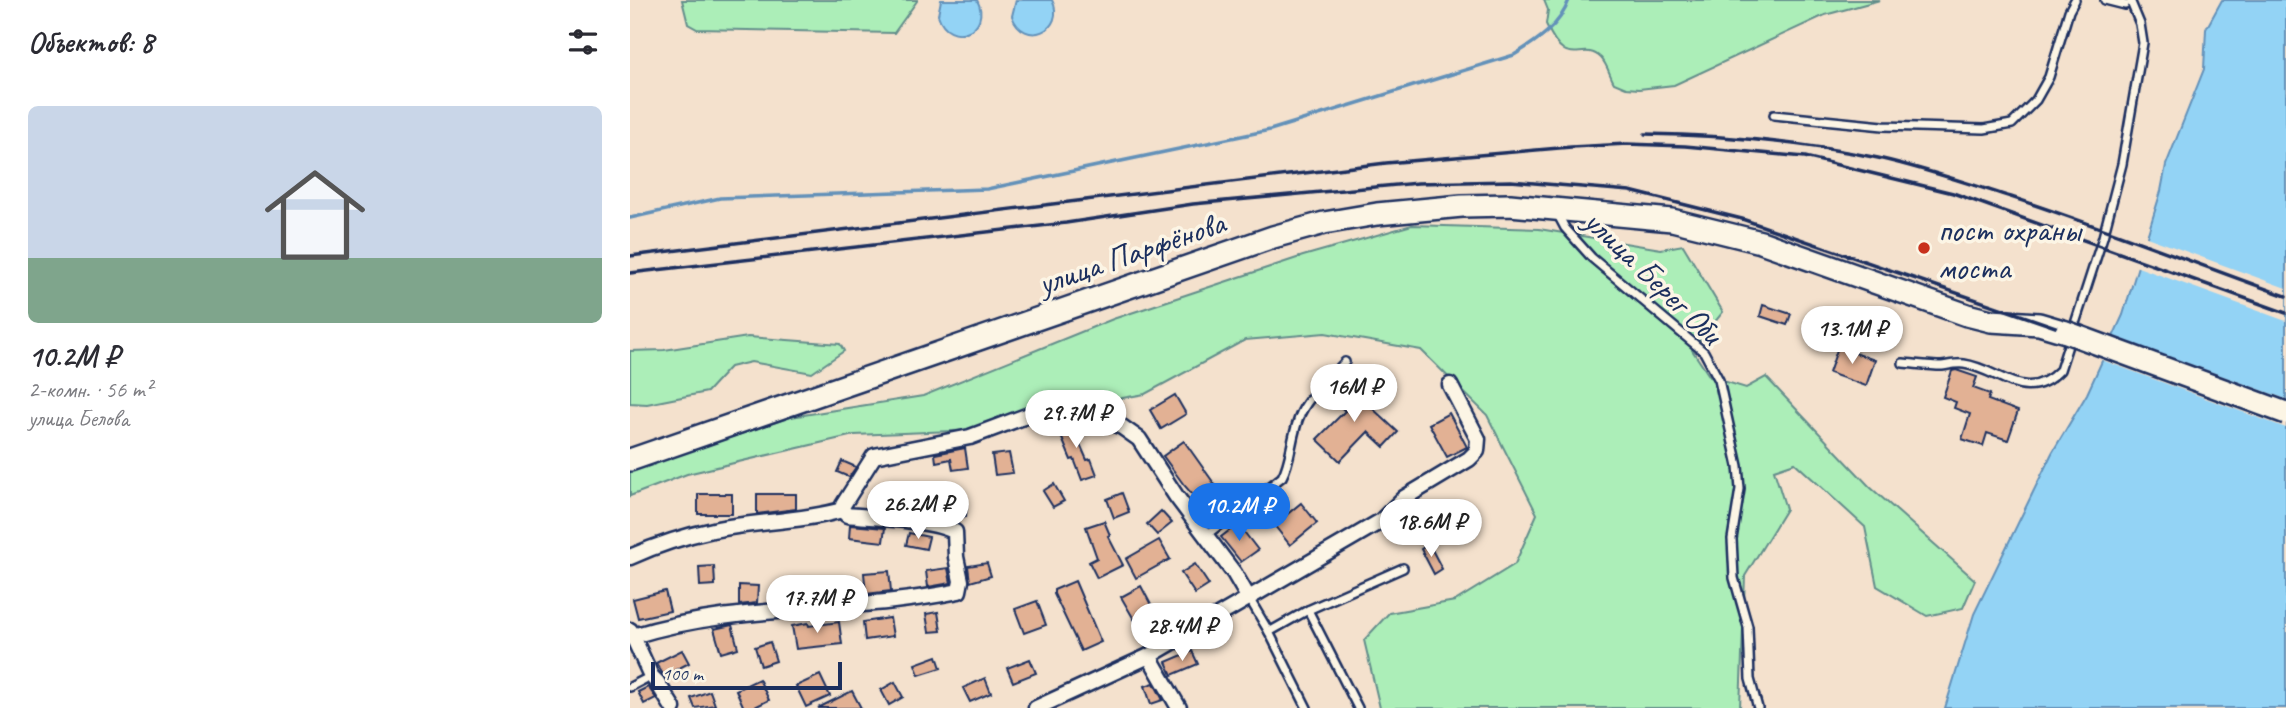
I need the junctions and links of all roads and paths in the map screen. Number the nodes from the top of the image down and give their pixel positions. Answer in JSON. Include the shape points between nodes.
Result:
{"nodes":[{"id":1,"x":2105,"y":0,"type":"edge"},
{"id":2,"x":2076,"y":2,"type":"edge"},
{"id":3,"x":2127,"y":2,"type":"edge"},
{"id":4,"x":1774,"y":116,"type":"dead end"},
{"id":5,"x":1555,"y":209,"type":"junction"},
{"id":6,"x":1345,"y":362,"type":"dead end"},
{"id":7,"x":1903,"y":363,"type":"dead end"},
{"id":8,"x":1450,"y":385,"type":"dead end"},
{"id":9,"x":2286,"y":413,"type":"edge"},
{"id":10,"x":630,"y":460,"type":"edge"},
{"id":11,"x":842,"y":510,"type":"junction"},
{"id":12,"x":1205,"y":537,"type":"junction"},
{"id":13,"x":630,"y":557,"type":"edge"},
{"id":14,"x":1403,"y":568,"type":"dead end"},
{"id":15,"x":1248,"y":597,"type":"junction"},
{"id":16,"x":1308,"y":610,"type":"junction"},
{"id":17,"x":1269,"y":632,"type":"junction"},
{"id":18,"x":631,"y":633,"type":"edge"},
{"id":19,"x":1149,"y":656,"type":"junction"},
{"id":20,"x":651,"y":676,"type":"junction"},
{"id":21,"x":630,"y":687,"type":"edge"},
{"id":22,"x":673,"y":708,"type":"edge"},
{"id":23,"x":1036,"y":708,"type":"edge"},
{"id":24,"x":1179,"y":708,"type":"edge"},
{"id":25,"x":1307,"y":708,"type":"edge"},
{"id":26,"x":1358,"y":708,"type":"edge"},
{"id":27,"x":1758,"y":708,"type":"edge"}],
"edges":[{"from":1,"to":3,"type":"lane"},
{"from":2,"to":4,"type":"lane","via":[[2049,77],[2036,100],[2012,124],[1984,130]]},
{"from":3,"to":7,"type":"lane","via":[[2144,35],[2122,164],[2060,370],[2051,379],[2029,386],[1964,364]]},
{"from":5,"to":9,"type":"main road","name":"улица Парфёнова","bridge":true,"via":[[1672,220],[1761,242],[1967,315],[2066,332]]},
{"from":5,"to":10,"type":"main road","name":"улица Парфёнова","via":[[1510,205],[1421,209],[1311,227],[1215,256]]},
{"from":5,"to":27,"type":"lane","name":"улица Берег Оби","via":[[1592,258],[1704,352],[1719,380],[1738,466],[1734,578],[1748,627],[1750,679]]},
{"from":6,"to":12,"type":"lane","via":[[1301,413],[1282,477]]},
{"from":8,"to":15,"type":"street","via":[[1478,439],[1477,451],[1404,498],[1381,521]]},
{"from":11,"to":12,"type":"street","via":[[874,456],[970,437],[1061,403],[1122,427],[1139,439]]},
{"from":11,"to":13,"type":"street","via":[[714,530],[658,544]]},
{"from":11,"to":18,"type":"street","via":[[847,515],[955,532],[959,591],[725,617]]},
{"from":12,"to":15,"type":"street"},
{"from":14,"to":16,"type":"lane"},
{"from":15,"to":17,"type":"lane"},
{"from":15,"to":19,"type":"street"},
{"from":16,"to":17,"type":"lane"},
{"from":16,"to":26,"type":"lane"},
{"from":17,"to":25,"type":"lane"},
{"from":18,"to":20,"type":"street"},
{"from":19,"to":23,"type":"street"},
{"from":19,"to":24,"type":"street"},
{"from":20,"to":21,"type":"lane"},
{"from":20,"to":22,"type":"street"}]}
